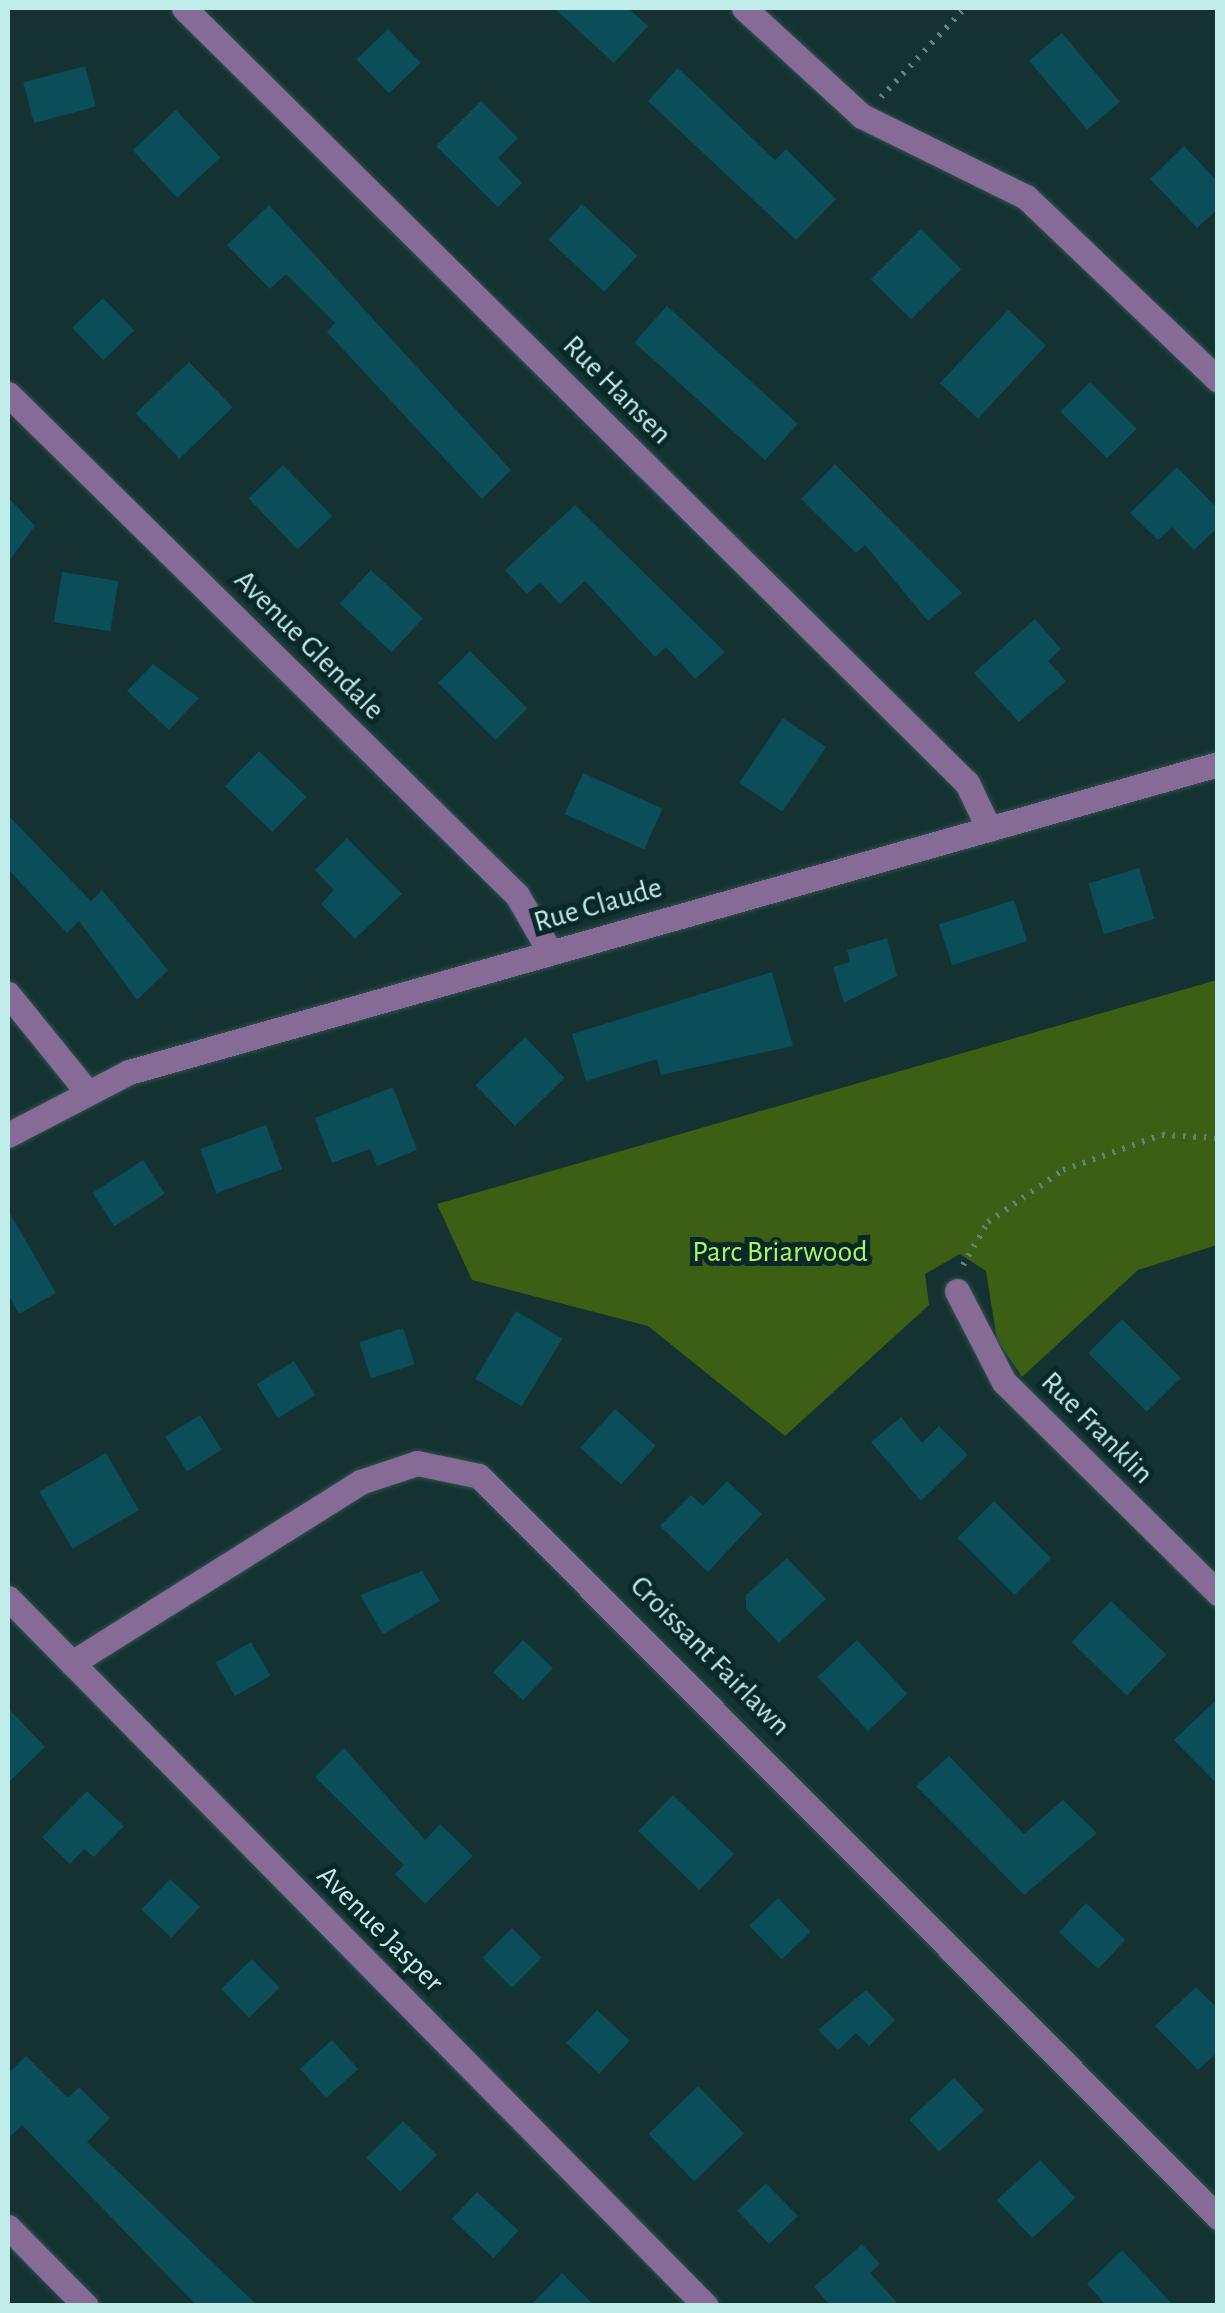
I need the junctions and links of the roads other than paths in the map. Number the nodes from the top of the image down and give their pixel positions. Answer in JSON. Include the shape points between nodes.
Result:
{"nodes":[{"id":1,"x":184,"y":8,"type":"edge"},
{"id":2,"x":744,"y":8,"type":"edge"},
{"id":3,"x":1218,"y":380,"type":"edge"},
{"id":4,"x":8,"y":394,"type":"edge"},
{"id":5,"x":1218,"y":764,"type":"edge"},
{"id":6,"x":989,"y":829,"type":"junction"},
{"id":7,"x":550,"y":952,"type":"junction"},
{"id":8,"x":8,"y":994,"type":"edge"},
{"id":9,"x":85,"y":1089,"type":"junction"},
{"id":10,"x":8,"y":1136,"type":"edge"},
{"id":11,"x":957,"y":1291,"type":"dead end"},
{"id":12,"x":1218,"y":1593,"type":"edge"},
{"id":13,"x":8,"y":1598,"type":"edge"},
{"id":14,"x":72,"y":1663,"type":"junction"},
{"id":15,"x":1218,"y":2217,"type":"edge"},
{"id":16,"x":8,"y":2227,"type":"edge"},
{"id":17,"x":86,"y":2306,"type":"edge"},
{"id":18,"x":706,"y":2306,"type":"edge"}],
"edges":[{"from":1,"to":6,"type":"street","name":"Rue Hansen","via":[[967,784]]},
{"from":2,"to":3,"type":"street","via":[[862,116],[1026,198]]},
{"from":4,"to":7,"type":"street","name":"Avenue Glendale","via":[[518,896]]},
{"from":5,"to":6,"type":"street","name":"Rue Claude"},
{"from":6,"to":7,"type":"street","name":"Rue Claude"},
{"from":7,"to":9,"type":"street","name":"Rue Claude"},
{"from":8,"to":9,"type":"street"},
{"from":9,"to":10,"type":"street","name":"Rue Claude"},
{"from":11,"to":12,"type":"street","name":"Rue Franklin","via":[[1004,1382]]},
{"from":13,"to":14,"type":"street","name":"Avenue Jasper"},
{"from":14,"to":15,"type":"street","name":"Croissant Fairlawn","via":[[360,1482],[418,1463],[479,1476]]},
{"from":14,"to":18,"type":"street","name":"Avenue Jasper"},
{"from":16,"to":17,"type":"street"}]}
